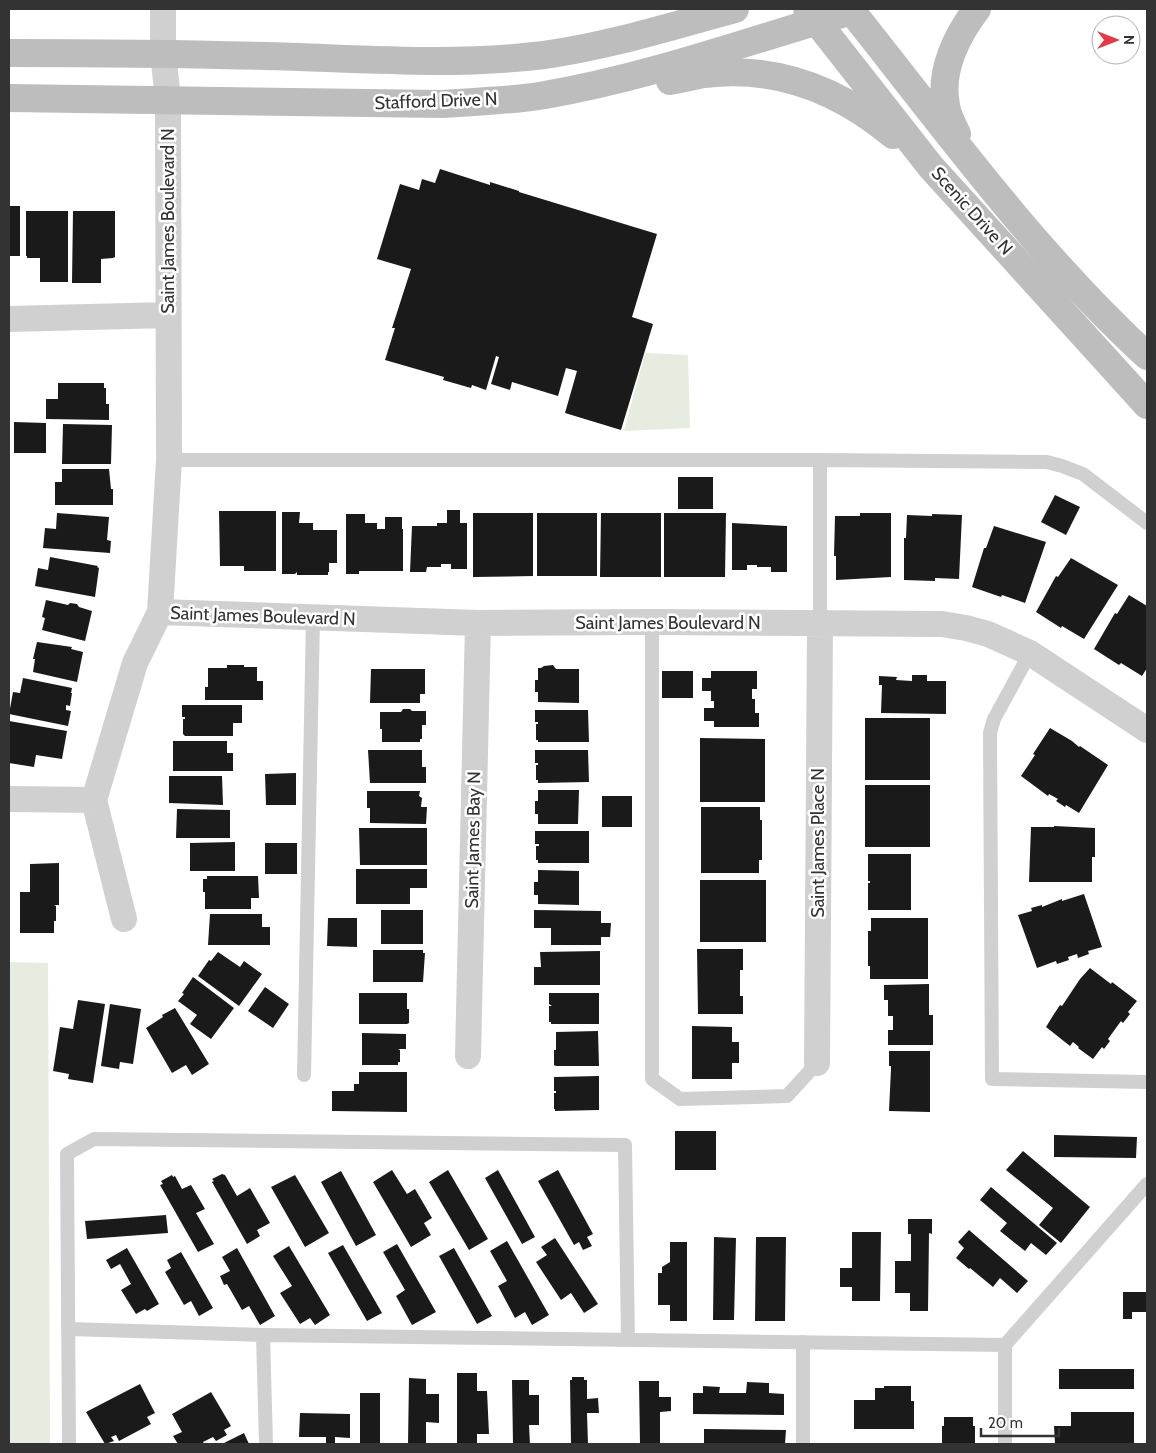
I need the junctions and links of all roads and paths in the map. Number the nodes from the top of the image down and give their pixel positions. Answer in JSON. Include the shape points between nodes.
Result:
{"nodes":[{"id":1,"x":163,"y":9,"type":"edge"},
{"id":2,"x":666,"y":9,"type":"edge"},
{"id":3,"x":735,"y":9,"type":"edge"},
{"id":4,"x":977,"y":9,"type":"edge"},
{"id":5,"x":851,"y":10,"type":"edge"},
{"id":6,"x":812,"y":15,"type":"edge"},
{"id":7,"x":618,"y":41,"type":"junction"},
{"id":8,"x":9,"y":53,"type":"edge"},
{"id":9,"x":163,"y":53,"type":"junction"},
{"id":10,"x":614,"y":81,"type":"junction"},
{"id":11,"x":9,"y":98,"type":"edge"},
{"id":12,"x":168,"y":99,"type":"junction"},
{"id":13,"x":967,"y":158,"type":"junction"},
{"id":14,"x":931,"y":167,"type":"junction"},
{"id":15,"x":168,"y":315,"type":"junction"},
{"id":16,"x":9,"y":319,"type":"edge"},
{"id":17,"x":1147,"y":356,"type":"edge"},
{"id":18,"x":1147,"y":404,"type":"edge"},
{"id":19,"x":169,"y":460,"type":"junction"},
{"id":20,"x":820,"y":460,"type":"junction"},
{"id":21,"x":1147,"y":523,"type":"edge"},
{"id":22,"x":160,"y":612,"type":"junction"},
{"id":23,"x":313,"y":618,"type":"junction"},
{"id":24,"x":652,"y":622,"type":"junction"},
{"id":25,"x":820,"y":623,"type":"junction"},
{"id":26,"x":478,"y":624,"type":"junction"},
{"id":27,"x":1030,"y":653,"type":"junction"},
{"id":28,"x":1147,"y":730,"type":"edge"},
{"id":29,"x":9,"y":799,"type":"edge"},
{"id":30,"x":94,"y":800,"type":"junction"},
{"id":31,"x":124,"y":919,"type":"dead end"},
{"id":32,"x":468,"y":1056,"type":"dead end"},
{"id":33,"x":817,"y":1063,"type":"joint"},
{"id":34,"x":304,"y":1075,"type":"dead end"},
{"id":35,"x":1147,"y":1082,"type":"edge"},
{"id":36,"x":1147,"y":1184,"type":"edge"},
{"id":37,"x":69,"y":1329,"type":"junction"},
{"id":38,"x":263,"y":1336,"type":"junction"},
{"id":39,"x":628,"y":1340,"type":"junction"},
{"id":40,"x":803,"y":1342,"type":"junction"},
{"id":41,"x":1005,"y":1345,"type":"junction"},
{"id":42,"x":69,"y":1444,"type":"edge"},
{"id":43,"x":266,"y":1444,"type":"edge"},
{"id":44,"x":803,"y":1444,"type":"edge"},
{"id":45,"x":1004,"y":1444,"type":"edge"}],
"edges":[{"from":1,"to":9,"type":"street","name":"Saint James Boulevard N"},
{"from":2,"to":7,"type":"main road"},
{"from":3,"to":7,"type":"main road"},
{"from":4,"to":13,"type":"main road","via":[[960,34],[946,70],[946,105]]},
{"from":5,"to":6,"type":"main road","name":"Stafford Drive N"},
{"from":5,"to":13,"type":"main road","name":"Scenic Drive N"},
{"from":6,"to":10,"type":"main road","name":"Stafford Drive N"},
{"from":6,"to":14,"type":"main road","name":"Scenic Drive N"},
{"from":7,"to":9,"type":"main road","via":[[545,55],[492,59],[402,60]]},
{"from":8,"to":9,"type":"main road"},
{"from":9,"to":12,"type":"street","name":"Saint James Boulevard N"},
{"from":10,"to":12,"type":"main road","name":"Stafford Drive N","via":[[544,95],[443,104]]},
{"from":10,"to":14,"type":"main road","via":[[658,84],[705,74],[748,73],[801,82],[871,117]]},
{"from":11,"to":12,"type":"main road","name":"Stafford Drive N"},
{"from":12,"to":15,"type":"street","name":"Saint James Boulevard N"},
{"from":13,"to":17,"type":"main road","name":"Scenic Drive N","via":[[1066,275]]},
{"from":14,"to":18,"type":"main road","name":"Scenic Drive N"},
{"from":15,"to":16,"type":"street"},
{"from":15,"to":19,"type":"street","name":"Saint James Boulevard N"},
{"from":19,"to":20,"type":"lane"},
{"from":19,"to":22,"type":"street","name":"Saint James Boulevard N"},
{"from":20,"to":21,"type":"lane","via":[[1047,462],[1083,474]]},
{"from":20,"to":25,"type":"lane"},
{"from":22,"to":23,"type":"street","name":"Saint James Boulevard N"},
{"from":22,"to":30,"type":"street","name":"Saint James Boulevard N","via":[[135,663]]},
{"from":23,"to":26,"type":"street","name":"Saint James Boulevard N"},
{"from":23,"to":34,"type":"lane"},
{"from":24,"to":25,"type":"street","name":"Saint James Boulevard N"},
{"from":24,"to":26,"type":"street","name":"Saint James Boulevard N"},
{"from":24,"to":33,"type":"lane","via":[[652,1079],[680,1099],[787,1096]]},
{"from":25,"to":27,"type":"street","name":"Saint James Boulevard N","via":[[942,624],[988,634]]},
{"from":25,"to":33,"type":"street","name":"Saint James Place N"},
{"from":26,"to":32,"type":"street","name":"Saint James Bay N"},
{"from":27,"to":28,"type":"street","name":"Saint James Boulevard N"},
{"from":27,"to":35,"type":"lane","via":[[994,719],[990,733],[992,1079]]},
{"from":29,"to":30,"type":"street"},
{"from":30,"to":31,"type":"street"},
{"from":36,"to":41,"type":"lane"},
{"from":37,"to":38,"type":"lane"},
{"from":37,"to":39,"type":"lane","via":[[67,1154],[94,1139],[625,1145]]},
{"from":37,"to":42,"type":"lane"},
{"from":38,"to":39,"type":"lane"},
{"from":38,"to":43,"type":"lane"},
{"from":39,"to":40,"type":"lane"},
{"from":40,"to":41,"type":"lane"},
{"from":40,"to":44,"type":"lane"},
{"from":41,"to":45,"type":"lane"}]}
